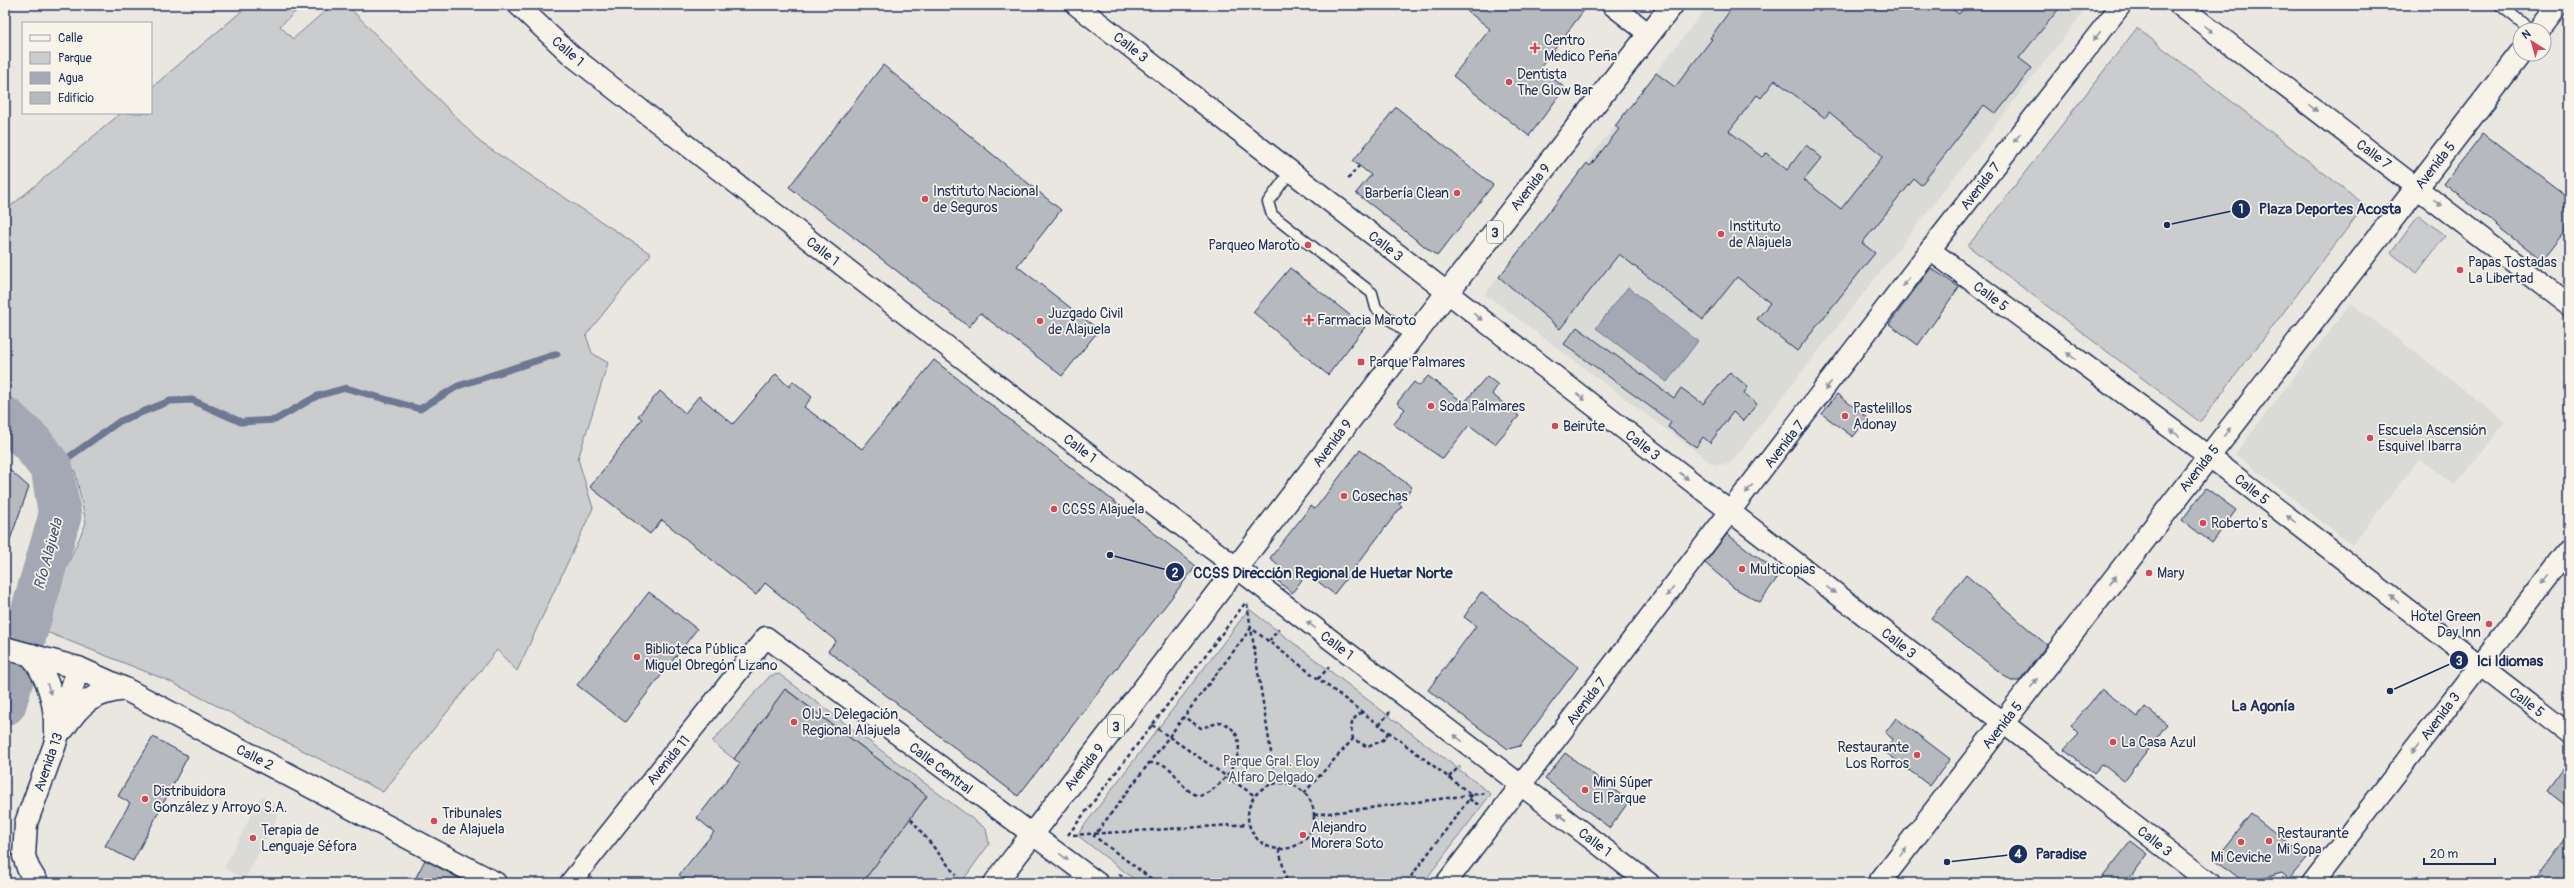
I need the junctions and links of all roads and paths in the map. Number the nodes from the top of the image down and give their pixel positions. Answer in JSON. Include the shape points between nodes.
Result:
{"nodes":[{"id":1,"x":518,"y":5,"type":"edge"},
{"id":2,"x":1076,"y":5,"type":"edge"},
{"id":3,"x":1612,"y":5,"type":"edge"},
{"id":4,"x":1672,"y":5,"type":"edge"},
{"id":5,"x":2121,"y":5,"type":"edge"},
{"id":6,"x":2178,"y":5,"type":"edge"},
{"id":7,"x":2500,"y":5,"type":"edge"},
{"id":8,"x":2558,"y":5,"type":"edge"},
{"id":9,"x":2521,"y":22,"type":"edge"},
{"id":10,"x":2545,"y":22,"type":"edge"},
{"id":11,"x":1649,"y":34,"type":"junction"},
{"id":12,"x":2514,"y":62,"type":"edge"},
{"id":13,"x":1359,"y":166,"type":"dead end"},
{"id":14,"x":1290,"y":172,"type":"junction"},
{"id":15,"x":1348,"y":180,"type":"dead end"},
{"id":16,"x":2418,"y":187,"type":"junction"},
{"id":17,"x":1930,"y":250,"type":"junction"},
{"id":18,"x":1447,"y":293,"type":"junction"},
{"id":19,"x":2569,"y":305,"type":"edge"},
{"id":20,"x":1413,"y":338,"type":"junction"},
{"id":21,"x":2208,"y":457,"type":"junction"},
{"id":22,"x":1731,"y":513,"type":"junction"},
{"id":23,"x":2569,"y":549,"type":"edge"},
{"id":24,"x":1237,"y":569,"type":"junction"},
{"id":25,"x":1247,"y":601,"type":"junction"},
{"id":26,"x":1252,"y":605,"type":"dead end"},
{"id":27,"x":1275,"y":622,"type":"dead end"},
{"id":28,"x":1251,"y":628,"type":"junction"},
{"id":29,"x":766,"y":637,"type":"joint"},
{"id":30,"x":1269,"y":642,"type":"junction"},
{"id":31,"x":5,"y":648,"type":"edge"},
{"id":32,"x":31,"y":654,"type":"junction"},
{"id":33,"x":1325,"y":660,"type":"dead end"},
{"id":34,"x":2479,"y":665,"type":"junction"},
{"id":35,"x":78,"y":668,"type":"junction"},
{"id":36,"x":1318,"y":679,"type":"junction"},
{"id":37,"x":125,"y":689,"type":"junction"},
{"id":38,"x":1385,"y":706,"type":"dead end"},
{"id":39,"x":1391,"y":710,"type":"junction"},
{"id":40,"x":1362,"y":712,"type":"junction"},
{"id":41,"x":1397,"y":715,"type":"dead end"},
{"id":42,"x":1184,"y":717,"type":"junction"},
{"id":43,"x":2003,"y":724,"type":"junction"},
{"id":44,"x":1152,"y":725,"type":"junction"},
{"id":45,"x":1379,"y":725,"type":"junction"},
{"id":46,"x":1389,"y":732,"type":"junction"},
{"id":47,"x":2569,"y":734,"type":"edge"},
{"id":48,"x":1170,"y":736,"type":"junction"},
{"id":49,"x":1353,"y":739,"type":"junction"},
{"id":50,"x":54,"y":747,"type":"junction"},
{"id":51,"x":1456,"y":759,"type":"dead end"},
{"id":52,"x":1149,"y":763,"type":"junction"},
{"id":53,"x":1462,"y":764,"type":"junction"},
{"id":54,"x":1468,"y":768,"type":"dead end"},
{"id":55,"x":1226,"y":775,"type":"junction"},
{"id":56,"x":1449,"y":778,"type":"junction"},
{"id":57,"x":1276,"y":783,"type":"junction"},
{"id":58,"x":1520,"y":786,"type":"junction"},
{"id":59,"x":1304,"y":793,"type":"junction"},
{"id":60,"x":1492,"y":793,"type":"dead end"},
{"id":61,"x":1472,"y":795,"type":"junction"},
{"id":62,"x":1255,"y":796,"type":"junction"},
{"id":63,"x":1314,"y":815,"type":"junction"},
{"id":64,"x":911,"y":819,"type":"dead end"},
{"id":65,"x":1248,"y":824,"type":"junction"},
{"id":66,"x":1032,"y":835,"type":"junction"},
{"id":67,"x":1068,"y":835,"type":"junction"},
{"id":68,"x":1094,"y":836,"type":"junction"},
{"id":69,"x":1074,"y":840,"type":"dead end"},
{"id":70,"x":1279,"y":849,"type":"junction"},
{"id":71,"x":1118,"y":874,"type":"dead end"},
{"id":72,"x":956,"y":875,"type":"dead end"},
{"id":73,"x":37,"y":883,"type":"edge"},
{"id":74,"x":495,"y":883,"type":"edge"},
{"id":75,"x":570,"y":883,"type":"edge"},
{"id":76,"x":995,"y":883,"type":"edge"},
{"id":77,"x":1098,"y":883,"type":"edge"},
{"id":78,"x":1131,"y":883,"type":"edge"},
{"id":79,"x":1157,"y":883,"type":"edge"},
{"id":80,"x":1287,"y":883,"type":"edge"},
{"id":81,"x":1406,"y":883,"type":"edge"},
{"id":82,"x":1446,"y":883,"type":"edge"},
{"id":83,"x":1649,"y":883,"type":"edge"},
{"id":84,"x":1879,"y":883,"type":"edge"},
{"id":85,"x":2210,"y":883,"type":"edge"},
{"id":86,"x":2312,"y":883,"type":"edge"}],
"edges":[{"from":1,"to":24,"type":"street","name":"Calle 1","via":[[571,55]]},
{"from":2,"to":14,"type":"street","name":"Calle 3"},
{"from":3,"to":11,"type":"street"},
{"from":4,"to":11,"type":"main road","name":"Avenida 9","number":"3"},
{"from":5,"to":17,"type":"street","name":"Avenida 7","one_way":true},
{"from":6,"to":16,"type":"street","name":"Calle 7","one_way":true},
{"from":7,"to":9,"type":"lane"},
{"from":8,"to":10,"type":"main road"},
{"from":11,"to":18,"type":"main road","name":"Avenida 9","number":"3"},
{"from":12,"to":16,"type":"main road","name":"Avenida 5"},
{"from":13,"to":15,"type":"path"},
{"from":14,"to":18,"type":"street","name":"Calle 3"},
{"from":14,"to":20,"type":"lane","via":[[1268,202],[1272,215],[1372,293],[1376,308]]},
{"from":16,"to":19,"type":"street","name":"Calle 7","one_way":true},
{"from":21,"to":16,"type":"main road","name":"Avenida 5","one_way":true},
{"from":21,"to":17,"type":"street","name":"Calle 5","one_way":true},
{"from":17,"to":22,"type":"street","name":"Avenida 7","one_way":true},
{"from":18,"to":20,"type":"main road","name":"Avenida 9","number":"3"},
{"from":18,"to":22,"type":"street","name":"Calle 3","one_way":true},
{"from":20,"to":24,"type":"main road","name":"Avenida 9","number":"3"},
{"from":34,"to":21,"type":"street","name":"Calle 5","one_way":true},
{"from":43,"to":21,"type":"main road","name":"Avenida 5","one_way":true},
{"from":22,"to":43,"type":"street","name":"Calle 3","one_way":true},
{"from":22,"to":58,"type":"street","name":"Avenida 7","one_way":true},
{"from":23,"to":34,"type":"street","name":"Avenida 3","one_way":true},
{"from":58,"to":24,"type":"street","name":"Calle 1","one_way":true},
{"from":24,"to":66,"type":"main road","name":"Avenida 9","number":"3"},
{"from":25,"to":26,"type":"path"},
{"from":25,"to":28,"type":"path"},
{"from":25,"to":44,"type":"path"},
{"from":27,"to":30,"type":"path","via":[[1281,627]]},
{"from":28,"to":30,"type":"path"},
{"from":28,"to":42,"type":"path"},
{"from":28,"to":57,"type":"path"},
{"from":29,"to":66,"type":"street","name":"Calle Central"},
{"from":29,"to":75,"type":"street","name":"Avenida 11"},
{"from":30,"to":36,"type":"path"},
{"from":31,"to":32,"type":"main road","name":"Calle 2"},
{"from":32,"to":35,"type":"main road","name":"Calle 2"},
{"from":32,"to":50,"type":"main road","one_way":true,"via":[[42,669],[51,694],[55,720]]},
{"from":33,"to":36,"type":"path","via":[[1331,665]]},
{"from":34,"to":47,"type":"street","name":"Calle 5"},
{"from":34,"to":86,"type":"street","name":"Avenida 3","one_way":true},
{"from":35,"to":37,"type":"main road","name":"Calle 2"},
{"from":35,"to":50,"type":"main road","name":"Avenida 13"},
{"from":36,"to":40,"type":"path"},
{"from":37,"to":50,"type":"main road","via":[[104,691],[88,699],[74,713]]},
{"from":37,"to":74,"type":"main road","name":"Calle 2"},
{"from":38,"to":39,"type":"path"},
{"from":39,"to":41,"type":"path"},
{"from":39,"to":45,"type":"path"},
{"from":40,"to":45,"type":"path"},
{"from":40,"to":49,"type":"path","via":[[1354,717],[1350,727]]},
{"from":42,"to":48,"type":"path"},
{"from":42,"to":55,"type":"path","via":[[1201,728],[1221,722],[1235,731],[1240,742],[1238,752],[1235,763]]},
{"from":84,"to":43,"type":"main road","name":"Avenida 5","one_way":true},
{"from":43,"to":85,"type":"street","name":"Calle 3"},
{"from":44,"to":48,"type":"path"},
{"from":44,"to":67,"type":"path"},
{"from":45,"to":46,"type":"path"},
{"from":46,"to":49,"type":"path","via":[[1383,740],[1368,747]]},
{"from":46,"to":56,"type":"path"},
{"from":48,"to":52,"type":"path"},
{"from":48,"to":55,"type":"path"},
{"from":49,"to":59,"type":"path"},
{"from":50,"to":73,"type":"main road","name":"Avenida 13","via":[[26,823],[24,856]]},
{"from":51,"to":53,"type":"path"},
{"from":52,"to":55,"type":"path","via":[[1164,764],[1172,769],[1181,784],[1198,796],[1206,794]]},
{"from":52,"to":68,"type":"path"},
{"from":53,"to":54,"type":"path"},
{"from":53,"to":56,"type":"path"},
{"from":55,"to":62,"type":"path"},
{"from":56,"to":61,"type":"path"},
{"from":57,"to":59,"type":"path","via":[[1288,783]]},
{"from":57,"to":62,"type":"path","via":[[1266,786]]},
{"from":58,"to":82,"type":"street","name":"Avenida 7"},
{"from":83,"to":58,"type":"street","name":"Calle 1","one_way":true},
{"from":59,"to":63,"type":"path","via":[[1312,804]]},
{"from":60,"to":61,"type":"path"},
{"from":61,"to":63,"type":"path"},
{"from":61,"to":81,"type":"path"},
{"from":62,"to":65,"type":"path","via":[[1248,813]]},
{"from":63,"to":70,"type":"path","via":[[1308,836],[1300,843]]},
{"from":64,"to":72,"type":"path"},
{"from":65,"to":68,"type":"path"},
{"from":65,"to":70,"type":"path","via":[[1260,842]]},
{"from":66,"to":76,"type":"main road","name":"Avenida 9","number":"3"},
{"from":66,"to":77,"type":"street","name":"Calle Central","one_way":true},
{"from":67,"to":68,"type":"path"},
{"from":67,"to":69,"type":"path"},
{"from":68,"to":79,"type":"path"},
{"from":70,"to":80,"type":"path"},
{"from":71,"to":78,"type":"path"}]}
